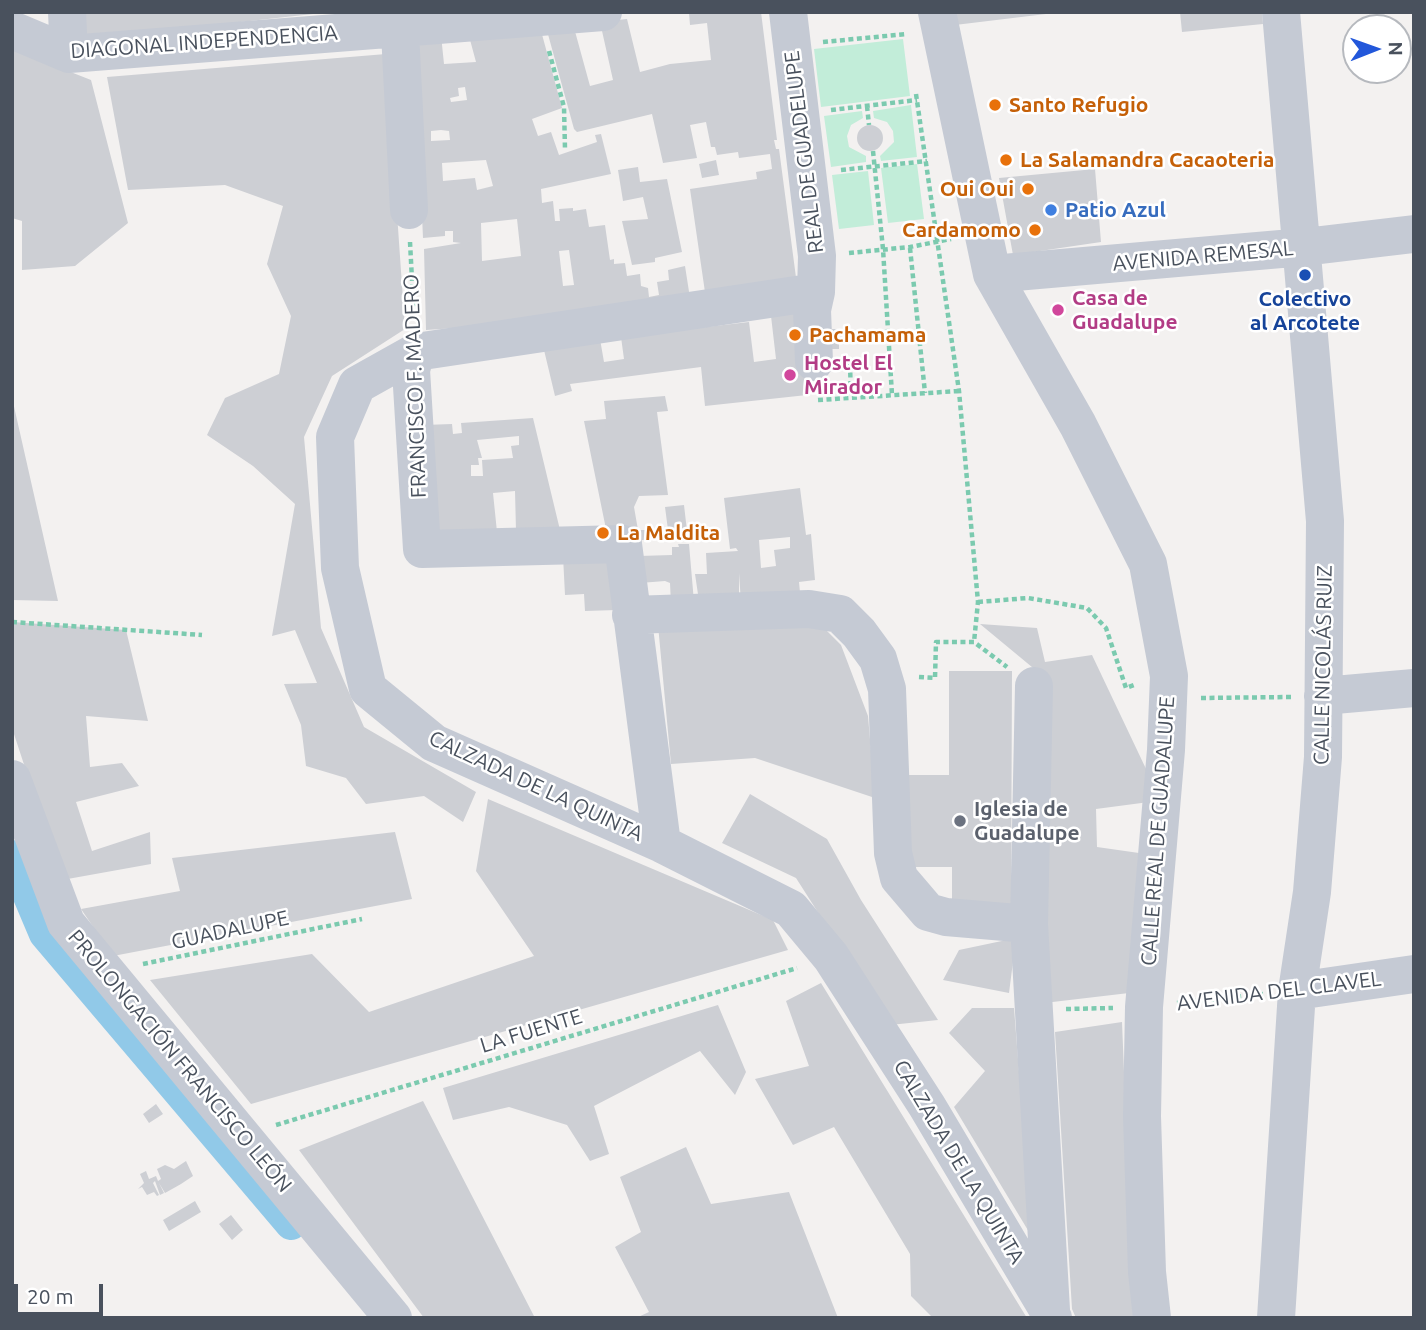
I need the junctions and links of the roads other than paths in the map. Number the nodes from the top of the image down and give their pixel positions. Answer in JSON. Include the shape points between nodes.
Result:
{"nodes":[{"id":1,"x":67,"y":12,"type":"edge"},
{"id":2,"x":603,"y":12,"type":"edge"},
{"id":3,"x":788,"y":12,"type":"edge"},
{"id":4,"x":937,"y":12,"type":"edge"},
{"id":5,"x":1281,"y":12,"type":"edge"},
{"id":6,"x":399,"y":21,"type":"edge"},
{"id":7,"x":12,"y":30,"type":"edge"},
{"id":8,"x":69,"y":54,"type":"junction"},
{"id":9,"x":409,"y":210,"type":"road end"},
{"id":10,"x":1414,"y":234,"type":"edge"},
{"id":11,"x":1304,"y":247,"type":"junction"},
{"id":12,"x":816,"y":274,"type":"junction"},
{"id":13,"x":992,"y":274,"type":"junction"},
{"id":14,"x":416,"y":352,"type":"junction"},
{"id":15,"x":814,"y":362,"type":"dead end"},
{"id":16,"x":631,"y":615,"type":"junction"},
{"id":17,"x":1034,"y":686,"type":"road end"},
{"id":18,"x":1414,"y":688,"type":"edge"},
{"id":19,"x":1324,"y":696,"type":"junction"},
{"id":20,"x":12,"y":779,"type":"edge"},
{"id":21,"x":662,"y":844,"type":"junction"},
{"id":22,"x":1029,"y":924,"type":"junction"},
{"id":23,"x":1414,"y":974,"type":"edge"},
{"id":24,"x":1297,"y":990,"type":"junction"},
{"id":25,"x":1052,"y":1317,"type":"edge"},
{"id":26,"x":393,"y":1318,"type":"edge"},
{"id":27,"x":1152,"y":1318,"type":"edge"},
{"id":28,"x":1276,"y":1318,"type":"edge"}],
"edges":[{"from":1,"to":8,"type":"street"},
{"from":2,"to":6,"type":"street","name":"DIAGONAL INDEPENDENCIA","via":[[540,19]]},
{"from":3,"to":12,"type":"street","name":"REAL DE GUADELUPE"},
{"from":4,"to":13,"type":"street","name":"CALLE REAL DE GUADALUPE"},
{"from":5,"to":11,"type":"street","name":"CALLE NICOLÁS RUIZ"},
{"from":6,"to":8,"type":"street","name":"DIAGONAL INDEPENDENCIA"},
{"from":6,"to":9,"type":"street"},
{"from":7,"to":8,"type":"street","name":"DIAGONAL INDEPENDENCIA"},
{"from":10,"to":11,"type":"street","name":"AVENIDA REMESAL"},
{"from":11,"to":13,"type":"street","name":"AVENIDA REMESAL"},
{"from":11,"to":19,"type":"street","name":"CALLE NICOLÁS RUIZ","via":[[1325,520]]},
{"from":12,"to":14,"type":"street","name":"CALZADA DE LA QUINTA"},
{"from":12,"to":15,"type":"street","name":"REAL DE GUADELUPE"},
{"from":13,"to":27,"type":"street","name":"CALLE REAL DE GUADALUPE","via":[[1148,564],[1169,687],[1144,1007],[1142,1116]]},
{"from":14,"to":16,"type":"street","name":"FRANCISCO F. MADERO","via":[[411,370],[422,549],[623,544]]},
{"from":14,"to":21,"type":"street","name":"CALZADA DE LA QUINTA","via":[[357,385],[335,437],[340,568],[368,690],[434,743]]},
{"from":16,"to":21,"type":"street","name":"FRANCISCO F. MADERO"},
{"from":16,"to":22,"type":"street","via":[[809,609],[840,614],[878,659],[883,677],[893,853],[899,878],[928,912],[946,918]]},
{"from":17,"to":22,"type":"street"},
{"from":18,"to":19,"type":"street"},
{"from":19,"to":24,"type":"street","name":"CALLE NICOLÁS RUIZ","via":[[1312,892]]},
{"from":20,"to":26,"type":"street","name":"PROLONGACIÓN FRANCISCO LEÓN","via":[[66,923]]},
{"from":21,"to":25,"type":"street","name":"CALZADA DE LA QUINTA","via":[[791,909],[831,957],[928,1106]]},
{"from":22,"to":25,"type":"street"},
{"from":23,"to":24,"type":"street","name":"AVENIDA DEL CLAVEL"},
{"from":24,"to":28,"type":"street","name":"CALLE NICOLÁS RUIZ"}]}
